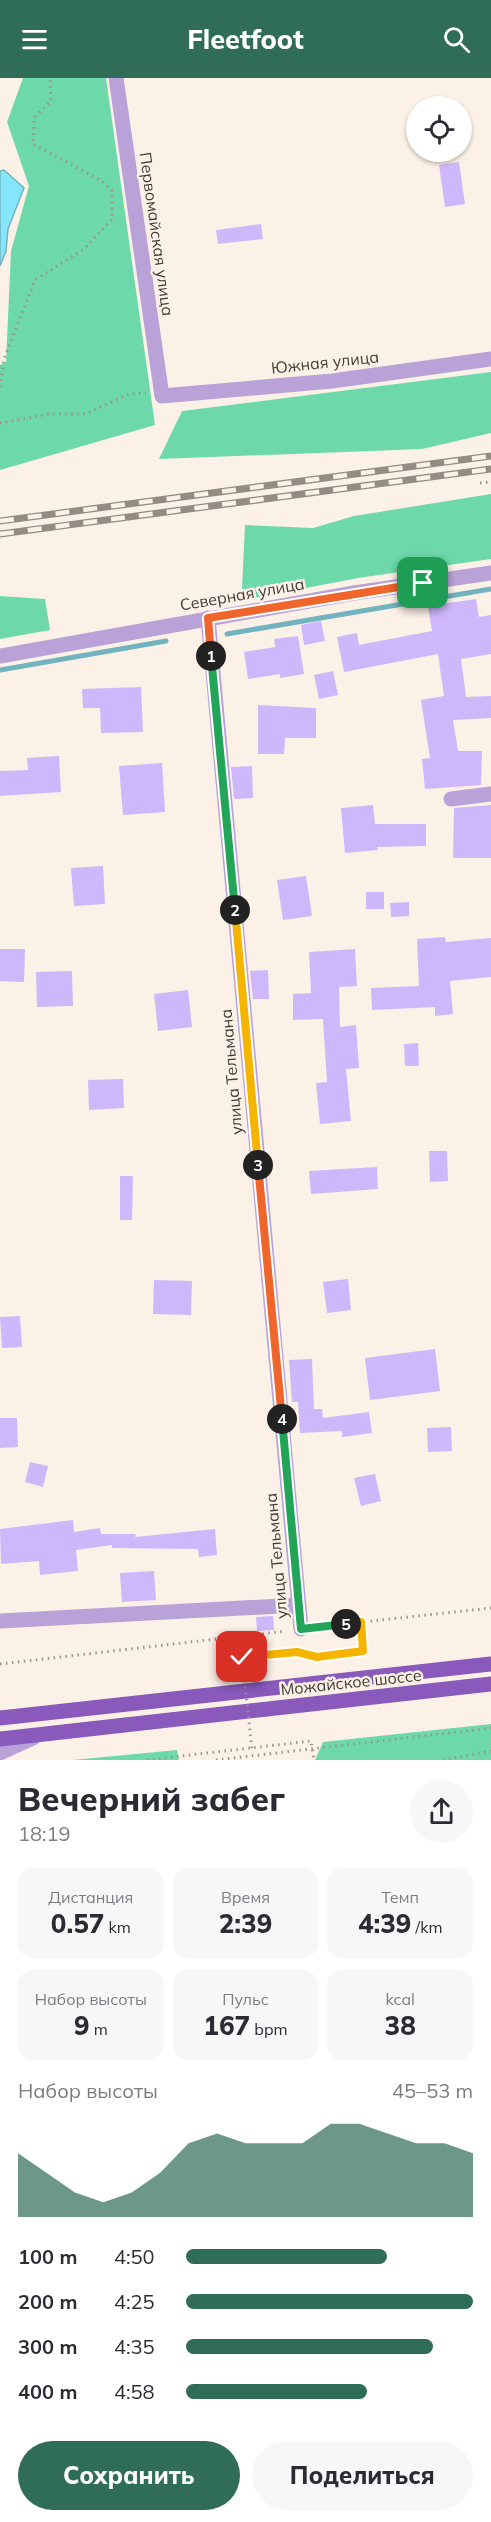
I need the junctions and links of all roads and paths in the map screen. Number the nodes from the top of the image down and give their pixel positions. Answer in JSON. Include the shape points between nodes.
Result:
{"nodes":[{"id":1,"x":50,"y":78,"type":"edge"},
{"id":2,"x":116,"y":78,"type":"edge"},
{"id":3,"x":491,"y":359,"type":"edge"},
{"id":4,"x":0,"y":387,"type":"edge"},
{"id":5,"x":162,"y":396,"type":"junction"},
{"id":6,"x":0,"y":423,"type":"edge"},
{"id":7,"x":491,"y":482,"type":"edge"},
{"id":8,"x":480,"y":483,"type":"dead end"},
{"id":9,"x":491,"y":573,"type":"edge"},
{"id":10,"x":208,"y":618,"type":"junction"},
{"id":11,"x":0,"y":656,"type":"edge"},
{"id":12,"x":491,"y":794,"type":"edge"},
{"id":13,"x":451,"y":799,"type":"dead end"},
{"id":14,"x":299,"y":1605,"type":"junction"},
{"id":15,"x":491,"y":1608,"type":"edge"},
{"id":16,"x":0,"y":1621,"type":"edge"},
{"id":17,"x":361,"y":1622,"type":"junction"},
{"id":18,"x":301,"y":1629,"type":"junction"},
{"id":19,"x":0,"y":1664,"type":"edge"},
{"id":20,"x":491,"y":1664,"type":"edge"},
{"id":21,"x":491,"y":1684,"type":"edge"},
{"id":22,"x":0,"y":1718,"type":"edge"},
{"id":23,"x":491,"y":1728,"type":"edge"},
{"id":24,"x":43,"y":1734,"type":"junction"},
{"id":25,"x":0,"y":1739,"type":"edge"},
{"id":26,"x":252,"y":1749,"type":"junction"},
{"id":27,"x":312,"y":1749,"type":"junction"},
{"id":28,"x":491,"y":1751,"type":"edge"},
{"id":29,"x":0,"y":1753,"type":"edge"},
{"id":30,"x":194,"y":1758,"type":"edge"},
{"id":31,"x":147,"y":1760,"type":"edge"},
{"id":32,"x":158,"y":1760,"type":"edge"},
{"id":33,"x":216,"y":1760,"type":"edge"},
{"id":34,"x":314,"y":1760,"type":"edge"},
{"id":35,"x":442,"y":1760,"type":"edge"}],
"edges":[{"from":1,"to":4,"type":"path","via":[[51,101],[34,118],[33,144],[102,181],[112,191],[112,219],[84,249],[35,280],[4,359]]},
{"from":2,"to":5,"type":"street","name":"Первомайская улица"},
{"from":3,"to":5,"type":"street","name":"Южная улица","via":[[332,381]]},
{"from":5,"to":6,"type":"path","via":[[141,392],[85,414],[48,414]]},
{"from":7,"to":8,"type":"path"},
{"from":9,"to":10,"type":"street","name":"Северная улица"},
{"from":10,"to":11,"type":"street","name":"Северная улица"},
{"from":10,"to":14,"type":"street","name":"улица Тельмана"},
{"from":12,"to":13,"type":"street"},
{"from":14,"to":16,"type":"street"},
{"from":14,"to":18,"type":"street","name":"улица Тельмана"},
{"from":15,"to":17,"type":"path"},
{"from":17,"to":18,"type":"path"},
{"from":17,"to":26,"type":"path","bridge":true,"via":[[363,1651],[317,1657],[297,1652],[242,1657]]},
{"from":18,"to":19,"type":"path"},
{"from":20,"to":22,"type":"main road","name":"Можайское шоссе"},
{"from":21,"to":24,"type":"main road","name":"Можайское шоссе"},
{"from":23,"to":27,"type":"path"},
{"from":24,"to":25,"type":"main road","name":"Можайское шоссе"},
{"from":24,"to":29,"type":"street"},
{"from":26,"to":27,"type":"path","via":[[311,1741]]},
{"from":26,"to":30,"type":"path"},
{"from":27,"to":33,"type":"path"},
{"from":27,"to":34,"type":"path"},
{"from":28,"to":35,"type":"path"},
{"from":30,"to":32,"type":"path"},
{"from":31,"to":32,"type":"path"}]}
